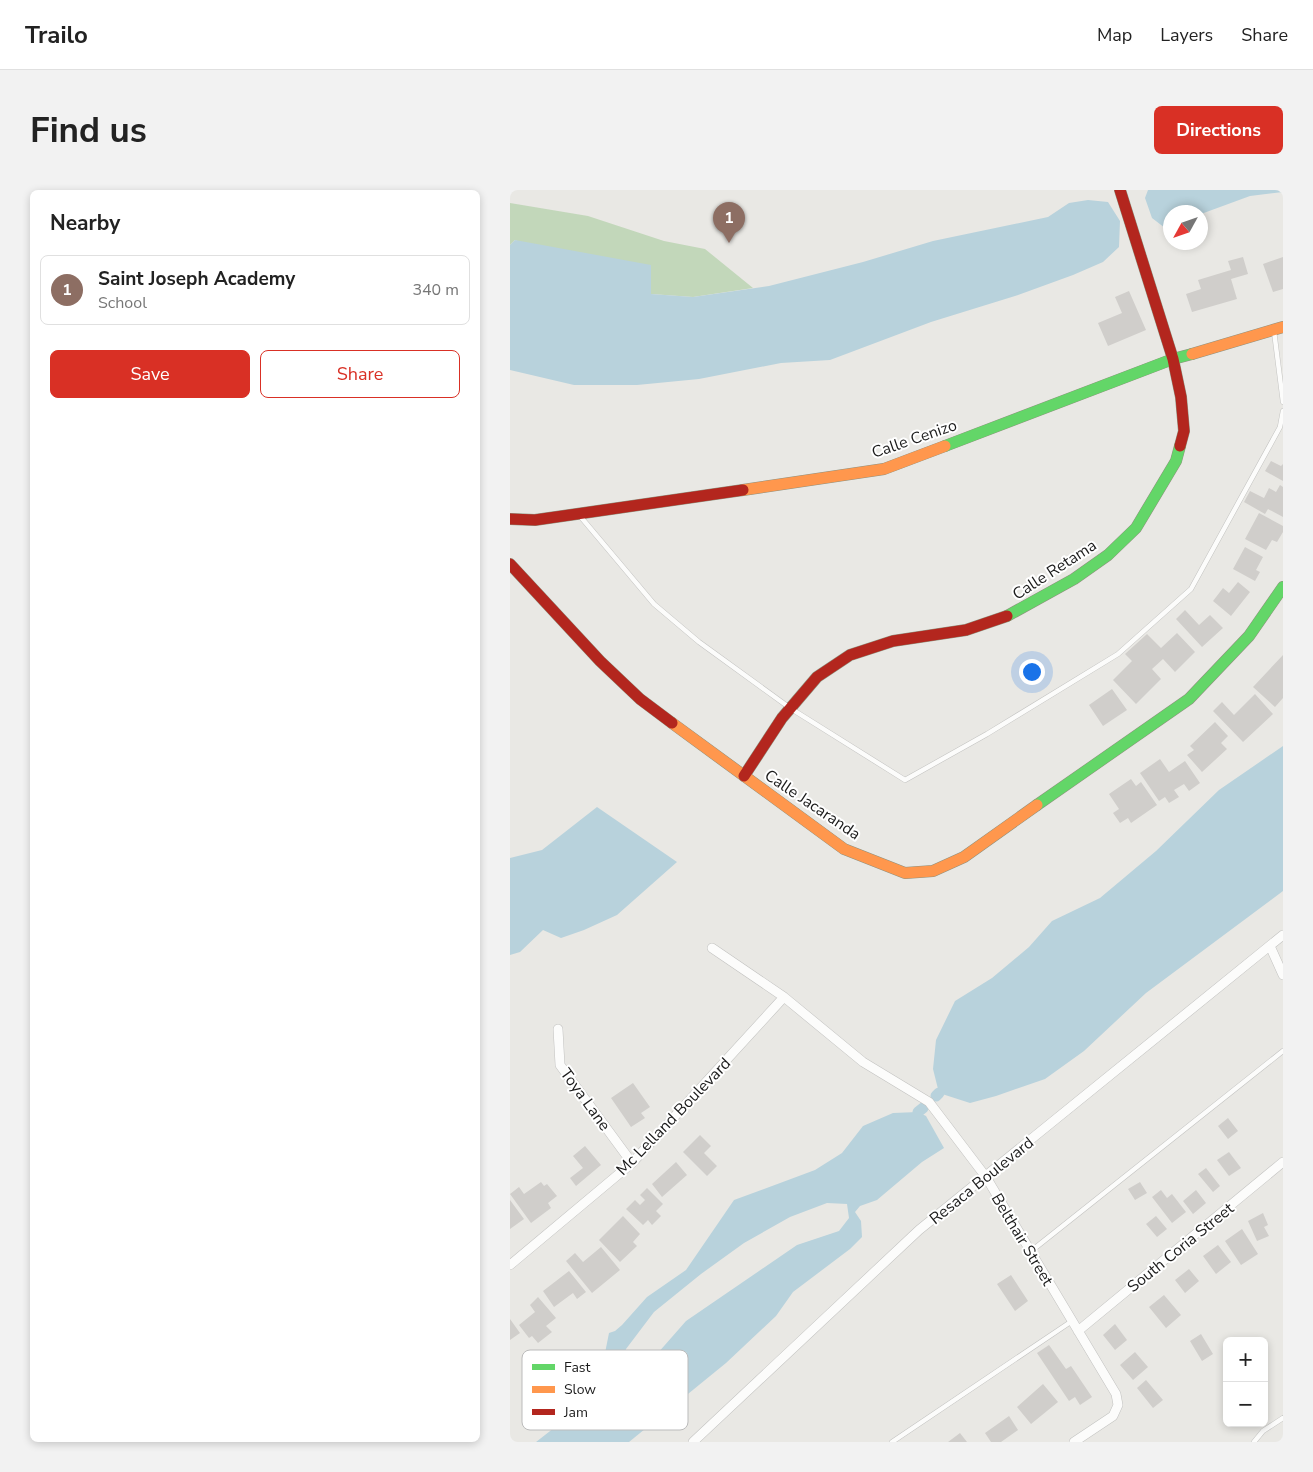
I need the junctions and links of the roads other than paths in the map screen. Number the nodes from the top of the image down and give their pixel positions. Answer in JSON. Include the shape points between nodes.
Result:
{"nodes":[{"id":1,"x":1120,"y":190,"type":"edge"},
{"id":2,"x":1279,"y":328,"type":"edge"},
{"id":3,"x":1174,"y":359,"type":"junction"},
{"id":4,"x":1283,"y":402,"type":"edge"},
{"id":5,"x":1283,"y":411,"type":"edge"},
{"id":6,"x":578,"y":514,"type":"junction"},
{"id":7,"x":510,"y":519,"type":"edge"},
{"id":8,"x":510,"y":564,"type":"edge"},
{"id":9,"x":1283,"y":587,"type":"edge"},
{"id":10,"x":790,"y":708,"type":"junction"},
{"id":11,"x":744,"y":776,"type":"junction"},
{"id":12,"x":1283,"y":935,"type":"edge"},
{"id":13,"x":1270,"y":946,"type":"junction"},
{"id":14,"x":712,"y":948,"type":"dead end"},
{"id":15,"x":1283,"y":975,"type":"edge"},
{"id":16,"x":784,"y":997,"type":"junction"},
{"id":17,"x":558,"y":1029,"type":"dead end"},
{"id":18,"x":1283,"y":1051,"type":"edge"},
{"id":19,"x":1283,"y":1162,"type":"edge"},
{"id":20,"x":632,"y":1163,"type":"junction"},
{"id":21,"x":986,"y":1177,"type":"junction"},
{"id":22,"x":1030,"y":1252,"type":"junction"},
{"id":23,"x":510,"y":1265,"type":"edge"},
{"id":24,"x":1072,"y":1321,"type":"junction"},
{"id":25,"x":1078,"y":1331,"type":"junction"},
{"id":26,"x":1283,"y":1418,"type":"edge"},
{"id":27,"x":693,"y":1442,"type":"edge"},
{"id":28,"x":892,"y":1442,"type":"edge"},
{"id":29,"x":1074,"y":1442,"type":"edge"},
{"id":30,"x":1254,"y":1442,"type":"edge"}],
"edges":[{"from":1,"to":3,"type":"street","name":"Calle Retama"},
{"from":2,"to":3,"type":"street","name":"Calle Cenizo"},
{"from":2,"to":4,"type":"lane"},
{"from":3,"to":6,"type":"street","name":"Calle Cenizo","via":[[884,469]]},
{"from":3,"to":10,"type":"street","name":"Calle Retama","via":[[1182,397],[1184,431],[1176,461],[1136,528],[1108,554],[1074,579],[1013,614],[966,630],[893,641],[850,654],[817,677]]},
{"from":5,"to":10,"type":"lane","via":[[1280,427],[1191,589],[1118,654],[1086,674],[905,780]]},
{"from":6,"to":7,"type":"street","name":"Calle Cenizo","via":[[535,520]]},
{"from":6,"to":10,"type":"lane","via":[[654,604],[699,642]]},
{"from":8,"to":11,"type":"street","name":"Calle Jacaranda","via":[[640,699]]},
{"from":9,"to":11,"type":"street","name":"Calle Jacaranda","via":[[1248,636],[1189,699],[964,857],[933,871],[906,873],[844,849]]},
{"from":10,"to":11,"type":"street","name":"Calle Retama"},
{"from":12,"to":13,"type":"street","name":"Resaca Boulevard"},
{"from":13,"to":15,"type":"street"},
{"from":13,"to":21,"type":"street","name":"Resaca Boulevard"},
{"from":14,"to":16,"type":"street","name":"Belthair Street"},
{"from":16,"to":20,"type":"street","name":"Mc Lelland Boulevard"},
{"from":16,"to":21,"type":"street","name":"Belthair Street","via":[[862,1062],[929,1102]]},
{"from":17,"to":20,"type":"street","name":"Toya Lane","via":[[560,1064]]},
{"from":18,"to":22,"type":"lane"},
{"from":19,"to":25,"type":"street","name":"South Coria Street"},
{"from":20,"to":23,"type":"street","name":"Mc Lelland Boulevard"},
{"from":21,"to":22,"type":"street","name":"Belthair Street"},
{"from":21,"to":27,"type":"street","name":"Resaca Boulevard","via":[[919,1230]]},
{"from":22,"to":24,"type":"street","name":"Belthair Street"},
{"from":24,"to":25,"type":"street","name":"Belthair Street"},
{"from":24,"to":28,"type":"lane"},
{"from":25,"to":29,"type":"street","name":"Belthair Street","via":[[1116,1394],[1118,1405],[1113,1416]]},
{"from":26,"to":30,"type":"lane","via":[[1263,1430]]}]}
